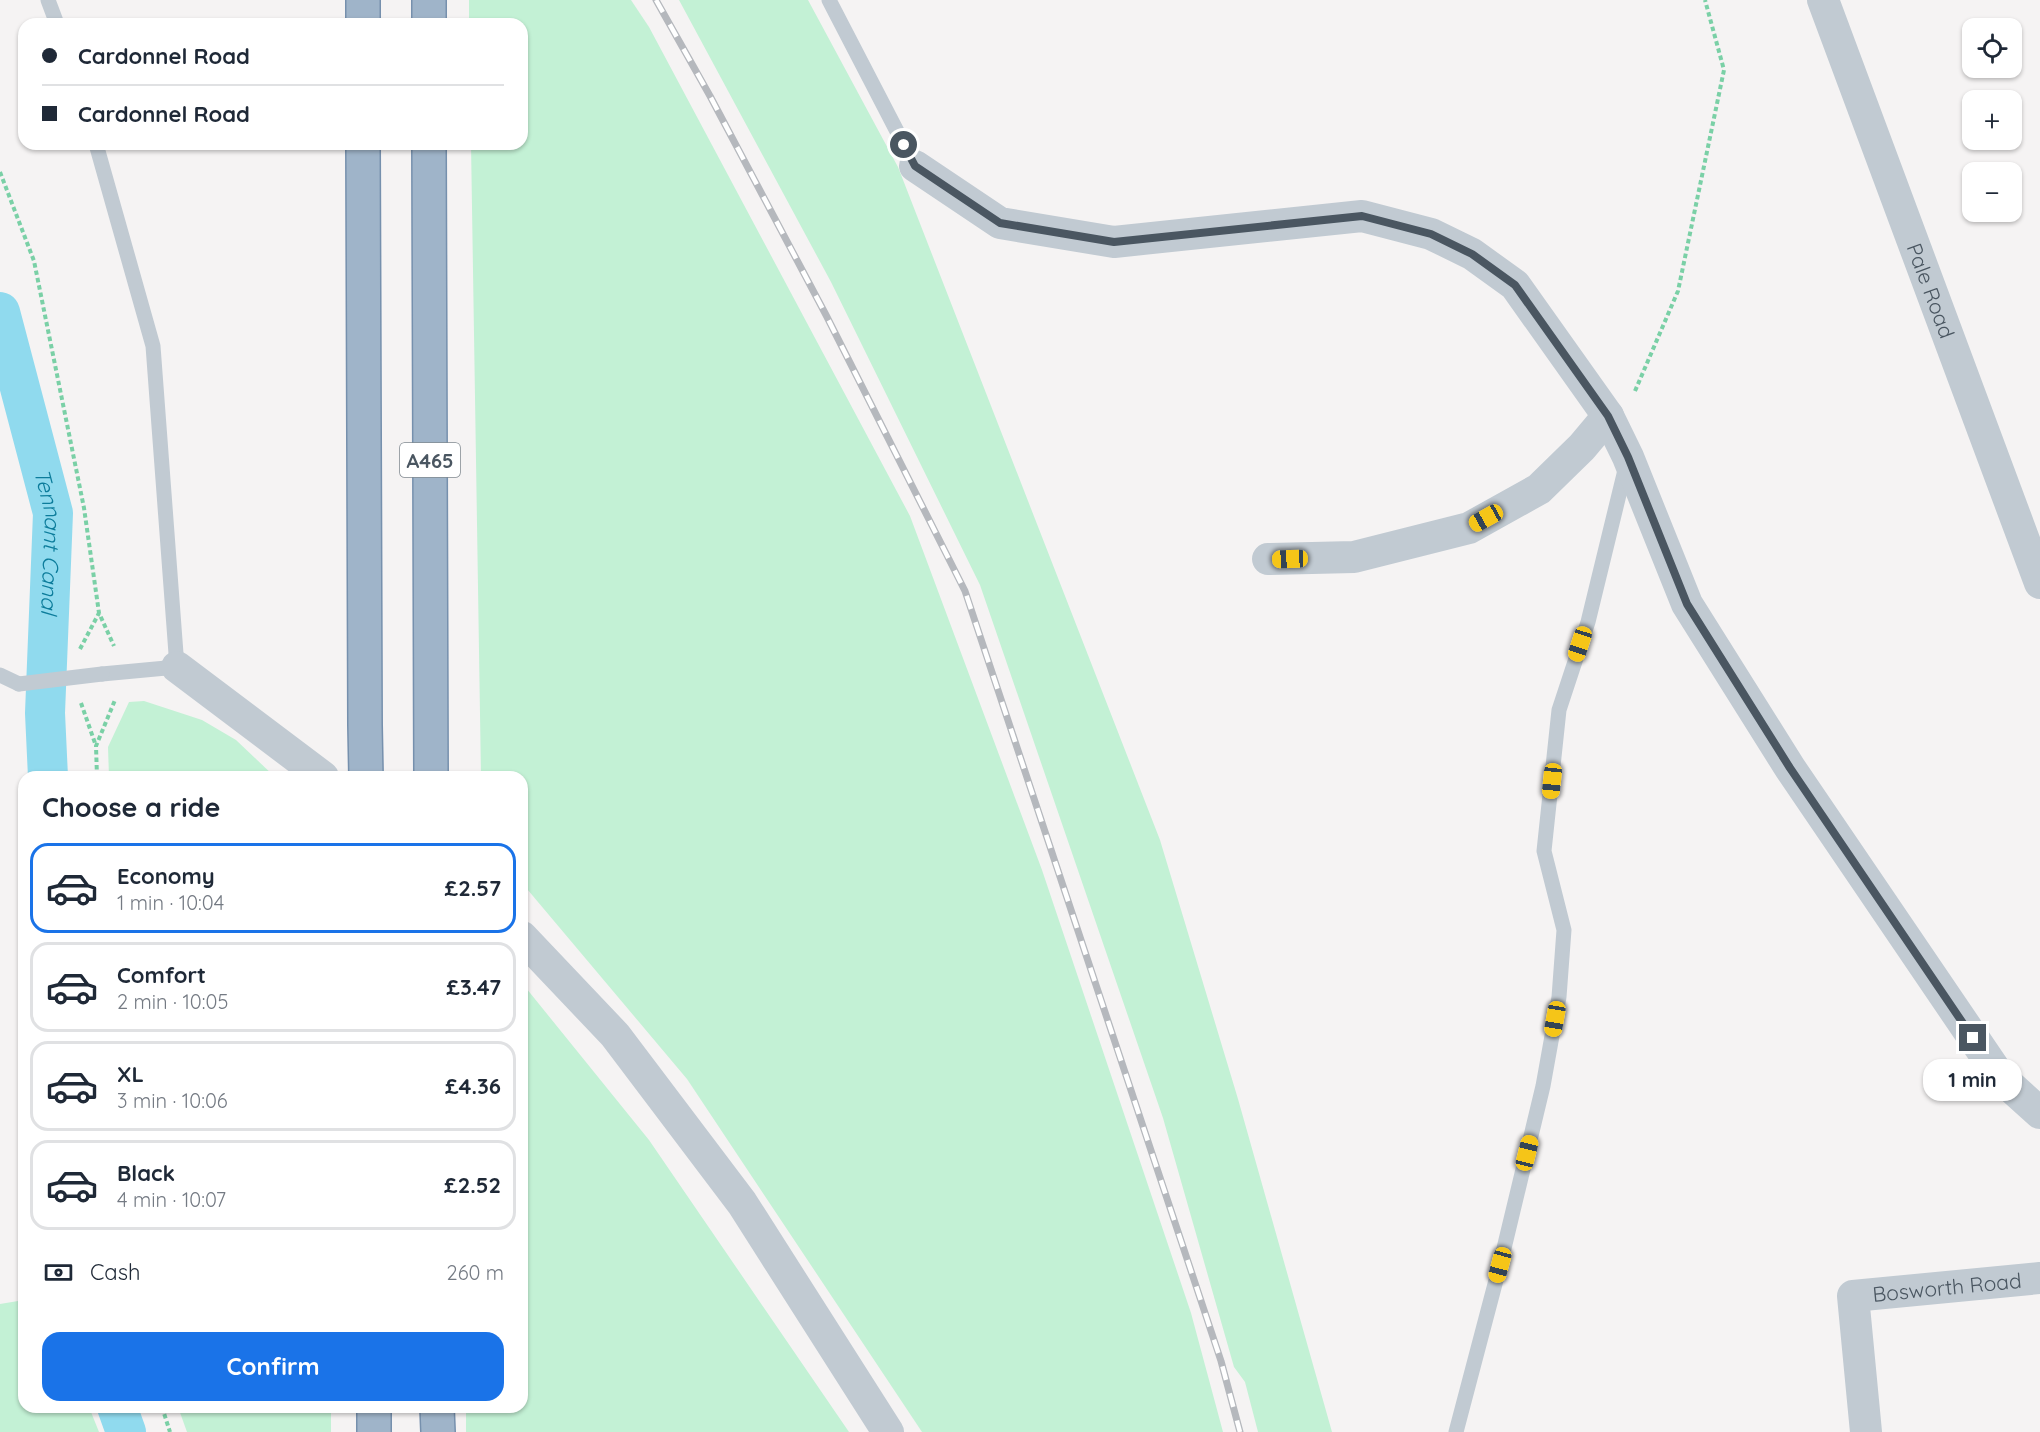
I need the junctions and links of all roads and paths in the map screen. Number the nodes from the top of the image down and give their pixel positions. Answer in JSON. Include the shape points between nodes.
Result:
{"nodes":[{"id":1,"x":48,"y":0,"type":"edge"},
{"id":2,"x":363,"y":0,"type":"edge"},
{"id":3,"x":429,"y":0,"type":"edge"},
{"id":4,"x":829,"y":0,"type":"edge"},
{"id":5,"x":1705,"y":0,"type":"edge"},
{"id":6,"x":1823,"y":0,"type":"edge"},
{"id":7,"x":55,"y":18,"type":"edge"},
{"id":8,"x":363,"y":18,"type":"edge"},
{"id":9,"x":429,"y":18,"type":"edge"},
{"id":10,"x":98,"y":150,"type":"edge"},
{"id":11,"x":363,"y":150,"type":"edge"},
{"id":12,"x":429,"y":150,"type":"edge"},
{"id":13,"x":915,"y":166,"type":"joint"},
{"id":14,"x":0,"y":171,"type":"edge"},
{"id":15,"x":1608,"y":416,"type":"junction"},
{"id":16,"x":1628,"y":457,"type":"junction"},
{"id":17,"x":1269,"y":559,"type":"dead end"},
{"id":18,"x":2040,"y":583,"type":"edge"},
{"id":19,"x":177,"y":667,"type":"junction"},
{"id":20,"x":126,"y":673,"type":"junction"},
{"id":21,"x":0,"y":675,"type":"edge"},
{"id":22,"x":97,"y":771,"type":"edge"},
{"id":23,"x":315,"y":771,"type":"edge"},
{"id":24,"x":366,"y":771,"type":"edge"},
{"id":25,"x":431,"y":771,"type":"edge"},
{"id":26,"x":528,"y":943,"type":"edge"},
{"id":27,"x":2040,"y":1113,"type":"edge"},
{"id":28,"x":2040,"y":1278,"type":"edge"},
{"id":29,"x":164,"y":1413,"type":"edge"},
{"id":30,"x":374,"y":1413,"type":"edge"},
{"id":31,"x":438,"y":1413,"type":"edge"},
{"id":32,"x":170,"y":1432,"type":"edge"},
{"id":33,"x":374,"y":1432,"type":"edge"},
{"id":34,"x":438,"y":1432,"type":"edge"},
{"id":35,"x":888,"y":1432,"type":"edge"},
{"id":36,"x":1456,"y":1432,"type":"edge"},
{"id":37,"x":1866,"y":1432,"type":"edge"}],
"edges":[{"from":1,"to":7,"type":"lane"},
{"from":2,"to":8,"type":"highway"},
{"from":3,"to":9,"type":"highway"},
{"from":4,"to":13,"type":"lane"},
{"from":5,"to":15,"type":"path","via":[[1724,70],[1678,291],[1630,402]]},
{"from":6,"to":18,"type":"street","name":"Pale Road"},
{"from":10,"to":19,"type":"lane","via":[[153,346]]},
{"from":11,"to":24,"type":"highway"},
{"from":12,"to":25,"type":"highway","number":"A465"},
{"from":13,"to":15,"type":"street","via":[[1000,223],[1114,242],[1362,216],[1431,234],[1472,254],[1515,285]]},
{"from":14,"to":20,"type":"path","via":[[34,261],[84,508],[99,613]]},
{"from":15,"to":16,"type":"street"},
{"from":15,"to":17,"type":"street","via":[[1539,489],[1469,528],[1354,557]]},
{"from":16,"to":27,"type":"street","via":[[1687,604],[1790,768],[2000,1077]]},
{"from":16,"to":36,"type":"lane","via":[[1588,622],[1559,710],[1544,851],[1564,930],[1559,997],[1540,1098]]},
{"from":19,"to":20,"type":"lane"},
{"from":19,"to":23,"type":"street"},
{"from":20,"to":21,"type":"lane","bridge":true,"via":[[19,684]]},
{"from":20,"to":22,"type":"path","via":[[96,746]]},
{"from":26,"to":35,"type":"street","via":[[615,1035],[742,1203]]},
{"from":28,"to":37,"type":"street","name":"Bosworth Road","via":[[1853,1296]]},
{"from":29,"to":32,"type":"path"},
{"from":30,"to":33,"type":"highway"},
{"from":31,"to":34,"type":"highway"}]}
